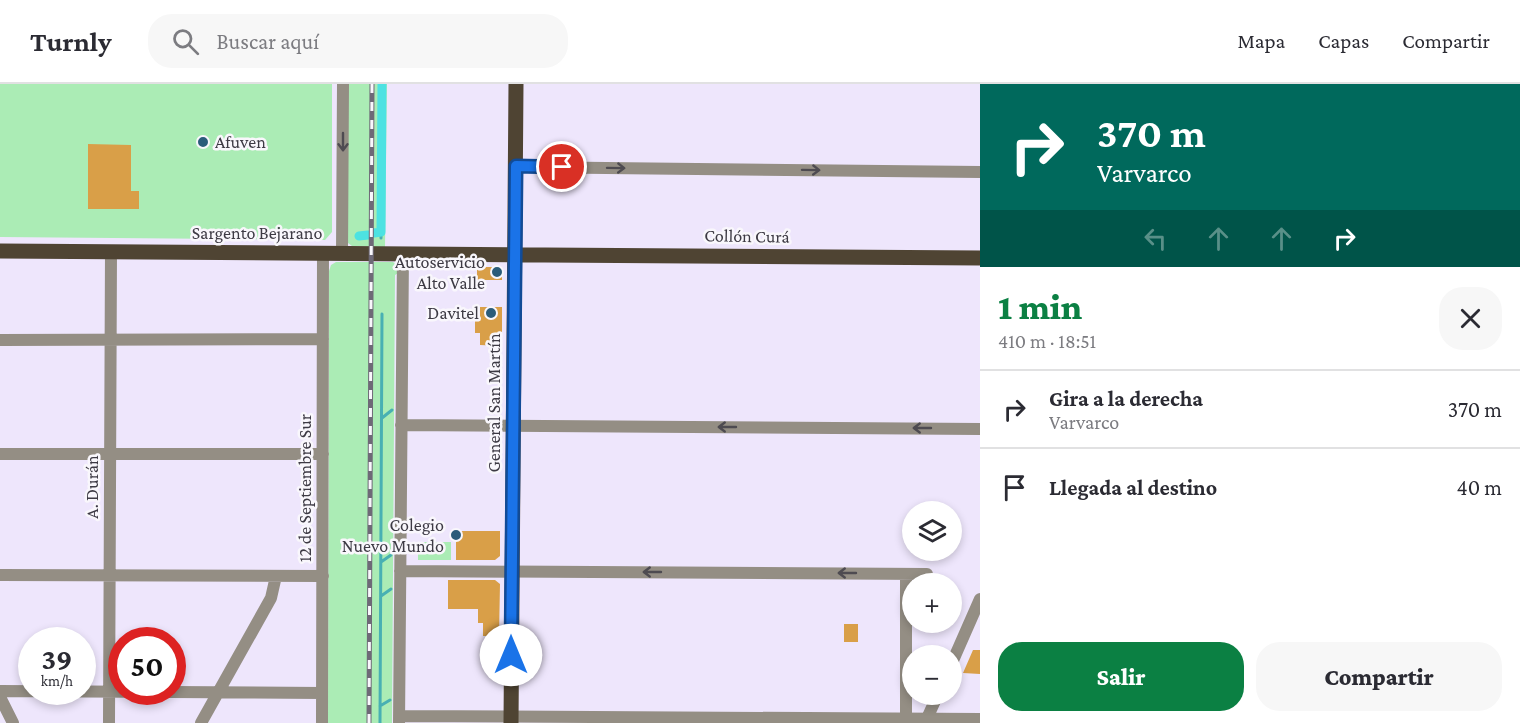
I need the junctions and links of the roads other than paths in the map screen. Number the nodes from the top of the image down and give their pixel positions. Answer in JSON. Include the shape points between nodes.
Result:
{"nodes":[{"id":1,"x":343,"y":84,"type":"edge"},
{"id":2,"x":516,"y":84,"type":"edge"},
{"id":3,"x":516,"y":166,"type":"junction"},
{"id":4,"x":980,"y":171,"type":"edge"},
{"id":5,"x":0,"y":251,"type":"edge"},
{"id":6,"x":111,"y":252,"type":"junction"},
{"id":7,"x":323,"y":253,"type":"junction"},
{"id":8,"x":342,"y":253,"type":"junction"},
{"id":9,"x":403,"y":253,"type":"junction"},
{"id":10,"x":514,"y":254,"type":"junction"},
{"id":11,"x":980,"y":258,"type":"edge"},
{"id":12,"x":111,"y":339,"type":"junction"},
{"id":13,"x":323,"y":339,"type":"junction"},
{"id":14,"x":0,"y":340,"type":"edge"},
{"id":15,"x":401,"y":425,"type":"junction"},
{"id":16,"x":513,"y":426,"type":"junction"},
{"id":17,"x":980,"y":429,"type":"edge"},
{"id":18,"x":0,"y":454,"type":"edge"},
{"id":19,"x":110,"y":454,"type":"junction"},
{"id":20,"x":323,"y":454,"type":"junction"},
{"id":21,"x":400,"y":571,"type":"junction"},
{"id":22,"x":512,"y":572,"type":"junction"},
{"id":23,"x":902,"y":574,"type":"edge"},
{"id":24,"x":0,"y":575,"type":"edge"},
{"id":25,"x":110,"y":575,"type":"junction"},
{"id":26,"x":276,"y":576,"type":"junction"},
{"id":27,"x":322,"y":576,"type":"junction"},
{"id":28,"x":980,"y":599,"type":"edge"},
{"id":29,"x":110,"y":627,"type":"edge"},
{"id":30,"x":906,"y":633,"type":"edge"},
{"id":31,"x":960,"y":645,"type":"edge"},
{"id":32,"x":0,"y":691,"type":"edge"},
{"id":33,"x":108,"y":692,"type":"edge"},
{"id":34,"x":186,"y":693,"type":"edge"},
{"id":35,"x":217,"y":693,"type":"junction"},
{"id":36,"x":322,"y":693,"type":"junction"},
{"id":37,"x":0,"y":697,"type":"edge"},
{"id":38,"x":110,"y":705,"type":"edge"},
{"id":39,"x":933,"y":705,"type":"edge"},
{"id":40,"x":399,"y":719,"type":"edge"},
{"id":41,"x":906,"y":719,"type":"junction"},
{"id":42,"x":980,"y":719,"type":"edge"},
{"id":43,"x":511,"y":720,"type":"edge"},
{"id":44,"x":926,"y":721,"type":"edge"},
{"id":45,"x":964,"y":721,"type":"edge"},
{"id":46,"x":12,"y":723,"type":"edge"},
{"id":47,"x":109,"y":723,"type":"edge"},
{"id":48,"x":201,"y":723,"type":"edge"},
{"id":49,"x":322,"y":723,"type":"edge"}],
"edges":[{"from":1,"to":8,"type":"street","one_way":true},
{"from":2,"to":3,"type":"main road","name":"General San Martín"},
{"from":3,"to":4,"type":"street","one_way":true},
{"from":3,"to":10,"type":"main road","name":"General San Martín"},
{"from":5,"to":6,"type":"main road","name":"Sargento Bejarano"},
{"from":6,"to":7,"type":"main road","name":"Sargento Bejarano"},
{"from":6,"to":12,"type":"street","name":"A. Durán"},
{"from":7,"to":8,"type":"main road","name":"Sargento Bejarano"},
{"from":7,"to":13,"type":"street","name":"12 de Septiembre Sur"},
{"from":8,"to":9,"type":"main road","name":"Sargento Bejarano"},
{"from":9,"to":10,"type":"main road","name":"Sargento Bejarano"},
{"from":9,"to":15,"type":"street"},
{"from":10,"to":11,"type":"main road","name":"Collón Curá"},
{"from":10,"to":16,"type":"main road","name":"General San Martín"},
{"from":12,"to":13,"type":"street"},
{"from":12,"to":14,"type":"street"},
{"from":12,"to":19,"type":"street","name":"A. Durán"},
{"from":13,"to":20,"type":"street","name":"12 de Septiembre Sur"},
{"from":15,"to":16,"type":"street"},
{"from":15,"to":21,"type":"street"},
{"from":17,"to":16,"type":"street","one_way":true},
{"from":16,"to":22,"type":"main road","name":"General San Martín"},
{"from":18,"to":19,"type":"street"},
{"from":19,"to":20,"type":"street"},
{"from":19,"to":25,"type":"street","name":"A. Durán"},
{"from":20,"to":27,"type":"street","name":"12 de Septiembre Sur"},
{"from":21,"to":22,"type":"street"},
{"from":21,"to":40,"type":"street"},
{"from":23,"to":22,"type":"street","one_way":true},
{"from":22,"to":43,"type":"main road","name":"General San Martín"},
{"from":24,"to":25,"type":"street"},
{"from":25,"to":26,"type":"street"},
{"from":25,"to":29,"type":"street","name":"A. Durán"},
{"from":26,"to":27,"type":"street"},
{"from":26,"to":35,"type":"street","via":[[273,593]]},
{"from":27,"to":36,"type":"street","name":"12 de Septiembre Sur"},
{"from":28,"to":31,"type":"street"},
{"from":30,"to":41,"type":"street"},
{"from":32,"to":33,"type":"street"},
{"from":34,"to":35,"type":"street"},
{"from":35,"to":36,"type":"street"},
{"from":35,"to":48,"type":"street"},
{"from":36,"to":49,"type":"street","name":"12 de Septiembre Sur"},
{"from":37,"to":46,"type":"street"},
{"from":38,"to":47,"type":"street","name":"A. Durán"},
{"from":39,"to":44,"type":"street"},
{"from":40,"to":43,"type":"street"},
{"from":41,"to":43,"type":"street"},
{"from":41,"to":44,"type":"street"},
{"from":42,"to":45,"type":"street"},
{"from":44,"to":45,"type":"street"}]}
